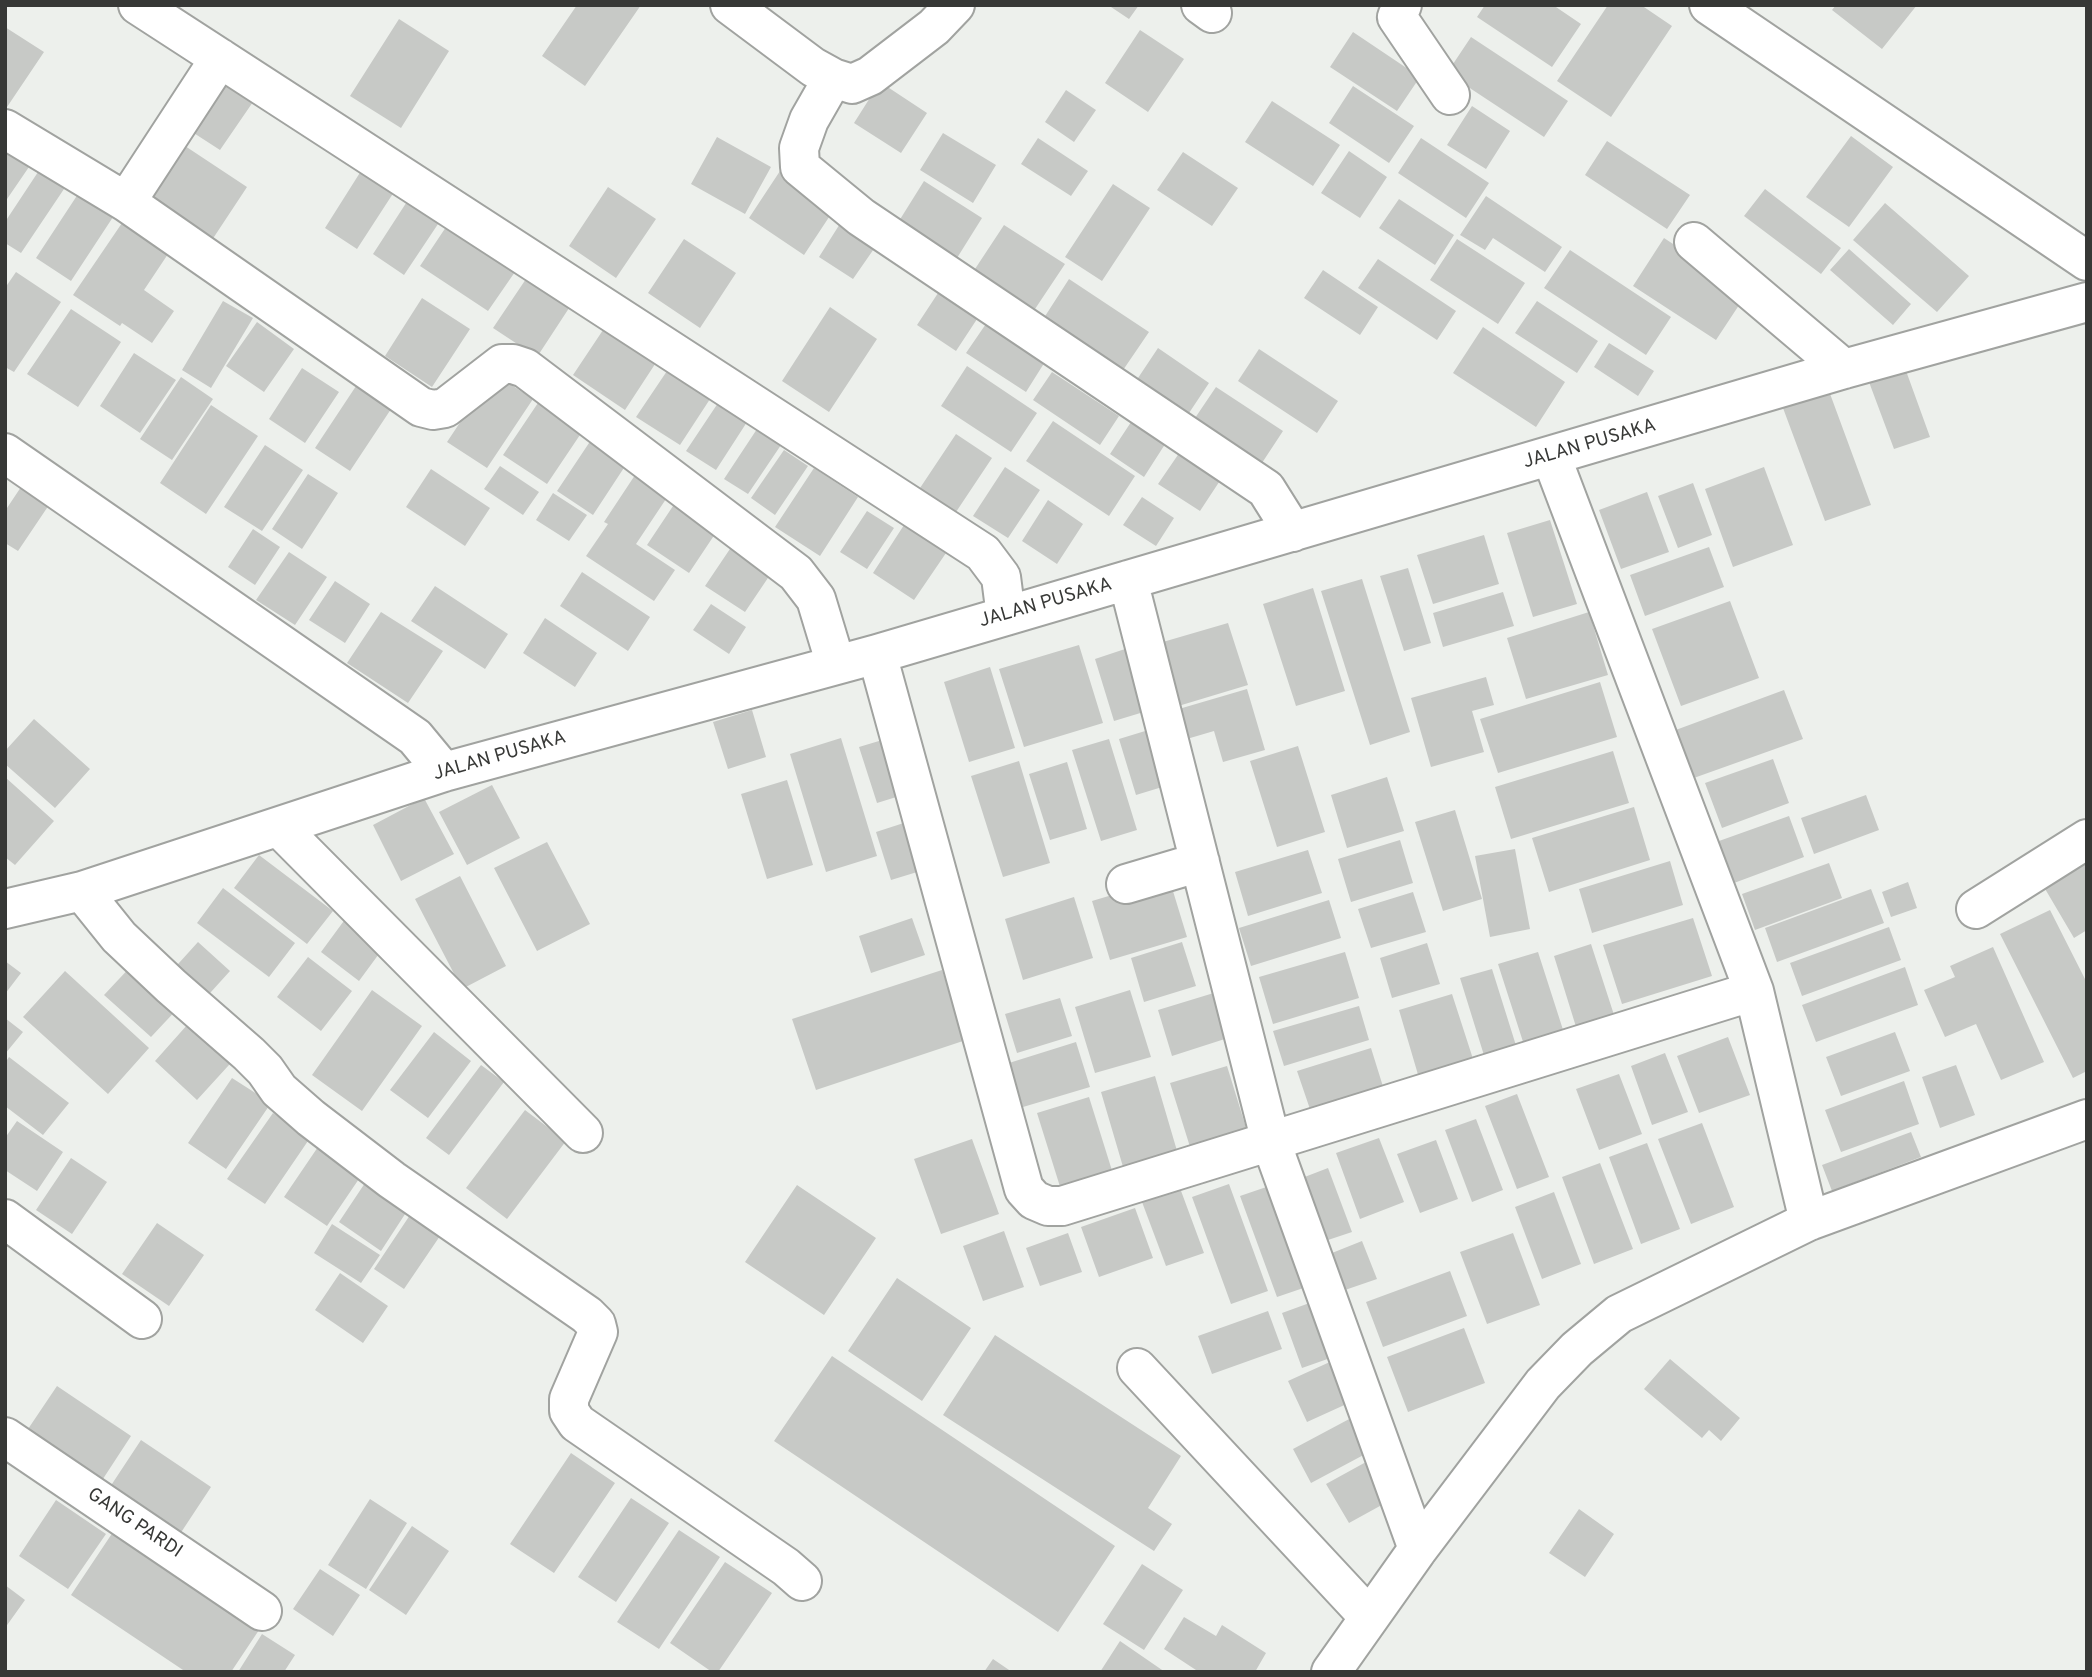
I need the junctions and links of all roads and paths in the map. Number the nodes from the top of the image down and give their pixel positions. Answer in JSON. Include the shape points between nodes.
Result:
{"nodes":[{"id":1,"x":138,"y":5,"type":"edge"},
{"id":2,"x":730,"y":5,"type":"edge"},
{"id":3,"x":956,"y":5,"type":"edge"},
{"id":4,"x":1402,"y":5,"type":"edge"},
{"id":5,"x":1733,"y":12,"type":"edge"},
{"id":6,"x":220,"y":58,"type":"junction"},
{"id":7,"x":832,"y":78,"type":"junction"},
{"id":8,"x":1450,"y":95,"type":"dead end"},
{"id":9,"x":5,"y":129,"type":"edge"},
{"id":10,"x":126,"y":202,"type":"junction"},
{"id":11,"x":1693,"y":243,"type":"dead end"},
{"id":12,"x":2087,"y":261,"type":"edge"},
{"id":13,"x":2087,"y":302,"type":"edge"},
{"id":14,"x":1844,"y":369,"type":"junction"},
{"id":15,"x":5,"y":453,"type":"edge"},
{"id":16,"x":1551,"y":456,"type":"junction"},
{"id":17,"x":1293,"y":532,"type":"junction"},
{"id":18,"x":1128,"y":580,"type":"junction"},
{"id":19,"x":1006,"y":616,"type":"junction"},
{"id":20,"x":877,"y":654,"type":"junction"},
{"id":21,"x":836,"y":665,"type":"junction"},
{"id":22,"x":444,"y":772,"type":"junction"},
{"id":23,"x":279,"y":827,"type":"junction"},
{"id":24,"x":2087,"y":839,"type":"edge"},
{"id":25,"x":1200,"y":862,"type":"junction"},
{"id":26,"x":1126,"y":884,"type":"dead end"},
{"id":27,"x":82,"y":891,"type":"junction"},
{"id":28,"x":8,"y":904,"type":"edge"},
{"id":29,"x":1976,"y":909,"type":"dead end"},
{"id":30,"x":1754,"y":991,"type":"junction"},
{"id":31,"x":2087,"y":1118,"type":"edge"},
{"id":32,"x":583,"y":1133,"type":"dead end"},
{"id":33,"x":1271,"y":1142,"type":"junction"},
{"id":34,"x":5,"y":1219,"type":"edge"},
{"id":35,"x":1809,"y":1221,"type":"junction"},
{"id":36,"x":142,"y":1320,"type":"dead end"},
{"id":37,"x":1137,"y":1368,"type":"dead end"},
{"id":38,"x":5,"y":1437,"type":"edge"},
{"id":39,"x":1418,"y":1549,"type":"junction"},
{"id":40,"x":802,"y":1581,"type":"dead end"},
{"id":41,"x":262,"y":1611,"type":"dead end"},
{"id":42,"x":1369,"y":1617,"type":"junction"},
{"id":43,"x":1331,"y":1672,"type":"edge"}],
"edges":[{"from":1,"to":6,"type":"street"},
{"from":2,"to":7,"type":"street"},
{"from":3,"to":7,"type":"street","via":[[870,76],[852,84]]},
{"from":4,"to":8,"type":"street","via":[[1397,17]]},
{"from":5,"to":12,"type":"street"},
{"from":6,"to":10,"type":"street"},
{"from":6,"to":19,"type":"street","via":[[983,553],[1001,577]]},
{"from":7,"to":17,"type":"street","via":[[809,120],[799,148],[800,167],[861,216],[1266,489]]},
{"from":9,"to":10,"type":"street"},
{"from":10,"to":21,"type":"street","via":[[421,407],[445,408],[502,364],[525,368],[796,573],[816,599]]},
{"from":11,"to":14,"type":"street"},
{"from":13,"to":14,"type":"street","name":"JALAN PUSAKA"},
{"from":14,"to":16,"type":"street","name":"JALAN PUSAKA"},
{"from":15,"to":22,"type":"street","via":[[415,737]]},
{"from":16,"to":17,"type":"street","name":"JALAN PUSAKA"},
{"from":16,"to":30,"type":"street"},
{"from":17,"to":18,"type":"street","name":"JALAN PUSAKA"},
{"from":18,"to":19,"type":"street","name":"JALAN PUSAKA"},
{"from":18,"to":25,"type":"street"},
{"from":19,"to":20,"type":"street","name":"JALAN PUSAKA"},
{"from":20,"to":21,"type":"street","name":"JALAN PUSAKA"},
{"from":20,"to":33,"type":"street","via":[[1024,1189],[1034,1200],[1062,1206]]},
{"from":21,"to":22,"type":"street","name":"JALAN PUSAKA"},
{"from":22,"to":23,"type":"street","name":"JALAN PUSAKA"},
{"from":23,"to":27,"type":"street","name":"JALAN PUSAKA"},
{"from":23,"to":32,"type":"street"},
{"from":24,"to":29,"type":"street"},
{"from":25,"to":26,"type":"street"},
{"from":25,"to":33,"type":"street"},
{"from":27,"to":28,"type":"street","name":"JALAN PUSAKA"},
{"from":27,"to":40,"type":"street","via":[[119,937],[249,1054],[279,1090],[311,1118],[587,1315],[598,1332],[569,1399],[569,1411],[577,1423]]},
{"from":30,"to":33,"type":"street"},
{"from":30,"to":35,"type":"street"},
{"from":31,"to":35,"type":"street"},
{"from":33,"to":39,"type":"street"},
{"from":34,"to":36,"type":"street"},
{"from":35,"to":39,"type":"street","via":[[1619,1314],[1577,1349],[1543,1384]]},
{"from":37,"to":42,"type":"street"},
{"from":38,"to":41,"type":"street","name":"GANG PARDI"},
{"from":39,"to":42,"type":"street"},
{"from":42,"to":43,"type":"street"}]}
